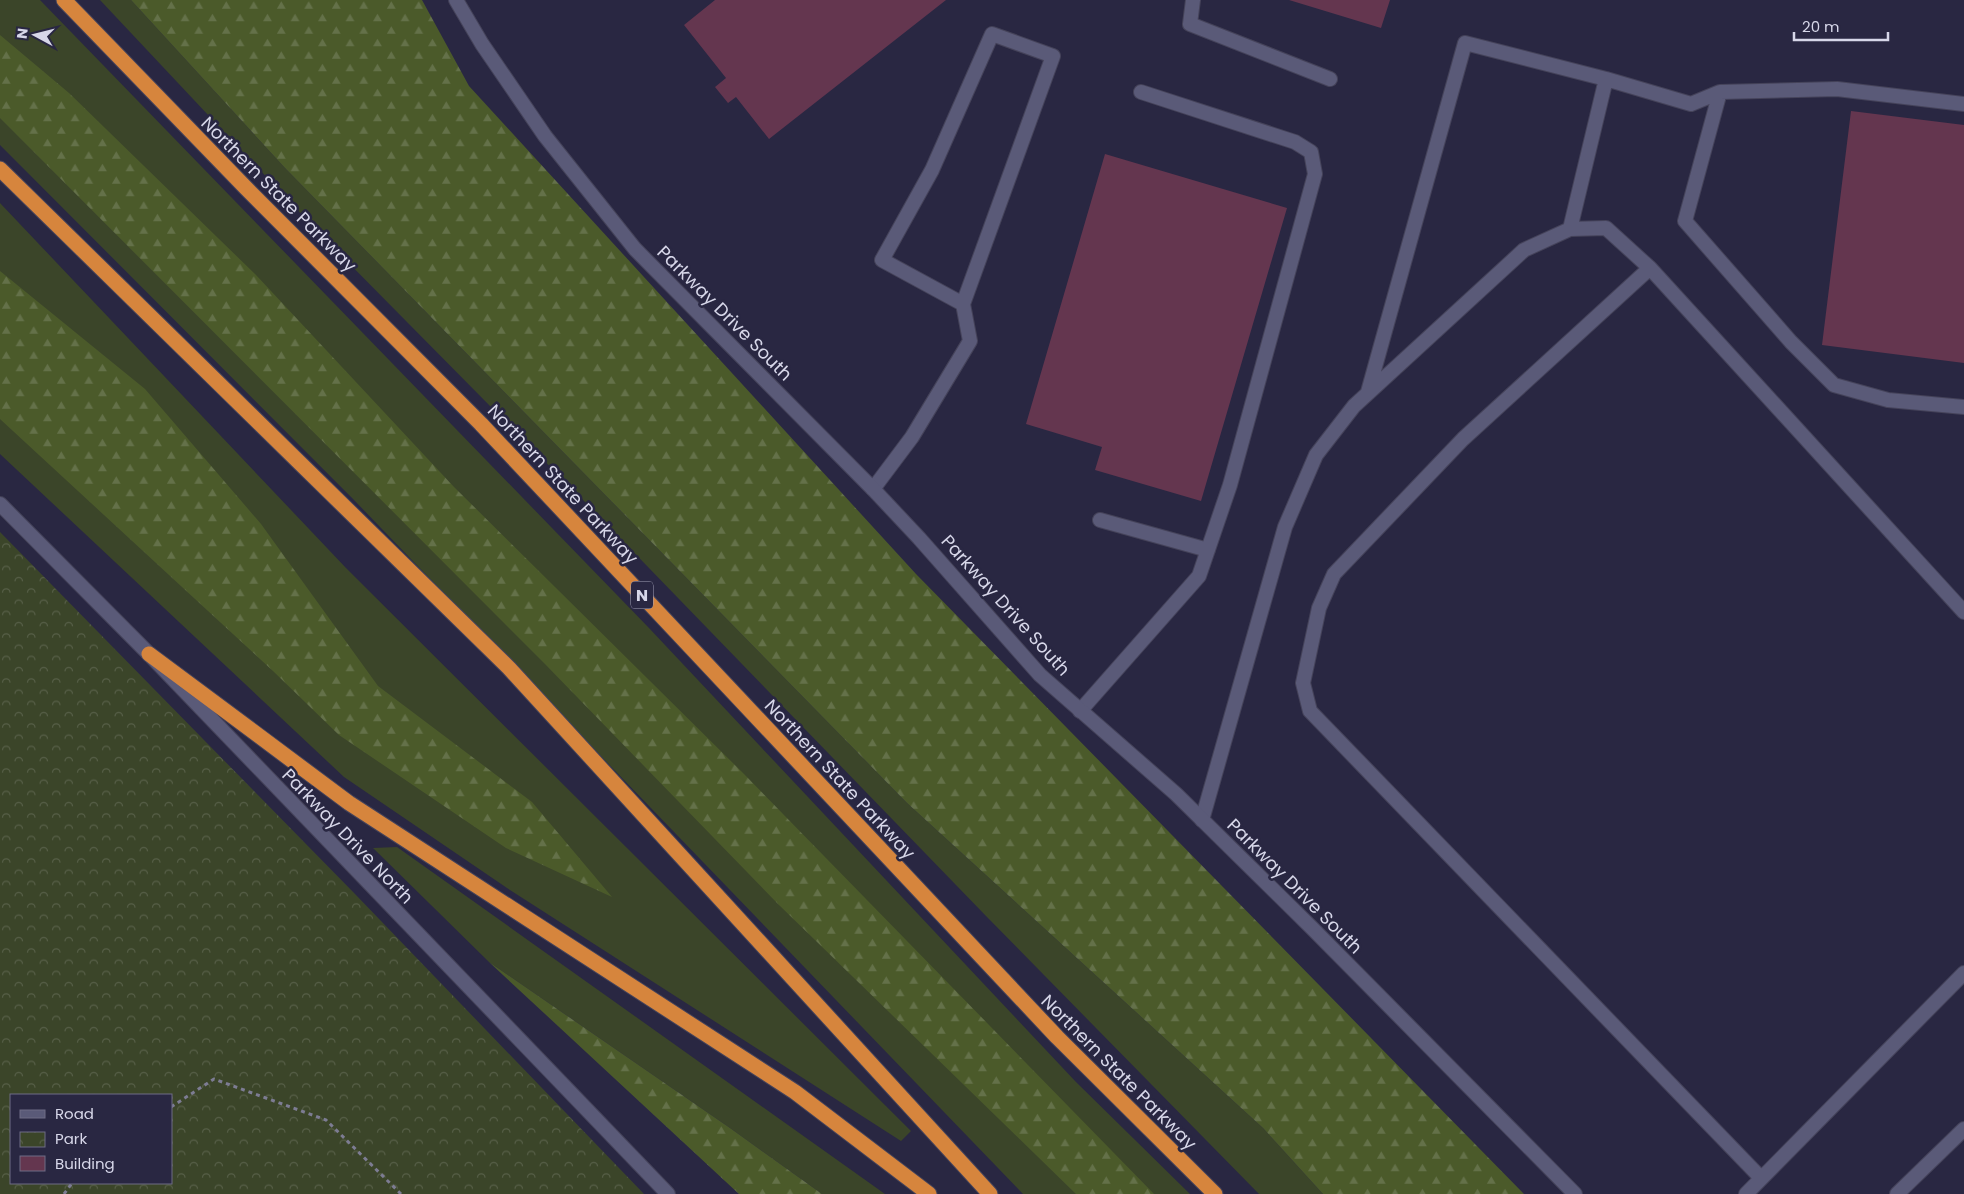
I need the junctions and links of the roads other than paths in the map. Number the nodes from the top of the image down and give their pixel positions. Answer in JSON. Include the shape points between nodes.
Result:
{"nodes":[{"id":1,"x":64,"y":0,"type":"edge"},
{"id":2,"x":456,"y":0,"type":"edge"},
{"id":3,"x":1193,"y":0,"type":"edge"},
{"id":4,"x":1330,"y":79,"type":"dead end"},
{"id":5,"x":1606,"y":79,"type":"junction"},
{"id":6,"x":1141,"y":92,"type":"dead end"},
{"id":7,"x":1720,"y":92,"type":"junction"},
{"id":8,"x":1964,"y":104,"type":"edge"},
{"id":9,"x":0,"y":169,"type":"edge"},
{"id":10,"x":1570,"y":229,"type":"junction"},
{"id":11,"x":1650,"y":268,"type":"junction"},
{"id":12,"x":963,"y":304,"type":"junction"},
{"id":13,"x":1368,"y":393,"type":"junction"},
{"id":14,"x":1964,"y":407,"type":"edge"},
{"id":15,"x":873,"y":489,"type":"junction"},
{"id":16,"x":0,"y":504,"type":"edge"},
{"id":17,"x":1100,"y":520,"type":"dead end"},
{"id":18,"x":1208,"y":550,"type":"junction"},
{"id":19,"x":1964,"y":612,"type":"edge"},
{"id":20,"x":149,"y":654,"type":"junction"},
{"id":21,"x":1080,"y":711,"type":"junction"},
{"id":22,"x":1202,"y":820,"type":"junction"},
{"id":23,"x":1964,"y":973,"type":"edge"},
{"id":24,"x":1964,"y":1129,"type":"edge"},
{"id":25,"x":1761,"y":1178,"type":"junction"},
{"id":26,"x":668,"y":1194,"type":"edge"},
{"id":27,"x":929,"y":1194,"type":"edge"},
{"id":28,"x":990,"y":1194,"type":"edge"},
{"id":29,"x":1215,"y":1194,"type":"edge"},
{"id":30,"x":1575,"y":1194,"type":"edge"},
{"id":31,"x":1746,"y":1194,"type":"edge"},
{"id":32,"x":1896,"y":1194,"type":"edge"}],
"edges":[{"from":1,"to":29,"type":"highway","name":"Northern State Parkway","number":"N","via":[[482,424],[1057,1037]]},
{"from":2,"to":15,"type":"street","name":"Parkway Drive South","via":[[545,136],[635,249]]},
{"from":3,"to":4,"type":"street","via":[[1190,24]]},
{"from":5,"to":7,"type":"street","via":[[1691,104]]},
{"from":5,"to":10,"type":"street"},
{"from":5,"to":13,"type":"street","via":[[1465,43]]},
{"from":6,"to":18,"type":"street","via":[[1295,142],[1312,152],[1315,174],[1233,475]]},
{"from":7,"to":8,"type":"street","via":[[1838,89]]},
{"from":7,"to":14,"type":"street","via":[[1685,221],[1791,342],[1834,385],[1888,400]]},
{"from":9,"to":28,"type":"highway","via":[[510,668]]},
{"from":10,"to":11,"type":"street","via":[[1606,228]]},
{"from":10,"to":13,"type":"street","via":[[1524,250]]},
{"from":11,"to":19,"type":"street"},
{"from":11,"to":25,"type":"street","via":[[1463,439],[1334,574],[1319,608],[1303,683],[1310,711]]},
{"from":12,"to":12,"type":"street","via":[[882,260],[932,170],[992,34],[1053,56]]},
{"from":12,"to":15,"type":"street","via":[[970,341],[912,437]]},
{"from":13,"to":22,"type":"street","via":[[1316,455],[1285,527]]},
{"from":15,"to":21,"type":"street","name":"Parkway Drive South","via":[[1040,675]]},
{"from":16,"to":20,"type":"street","name":"Parkway Drive North"},
{"from":17,"to":18,"type":"street"},
{"from":18,"to":21,"type":"street","via":[[1199,576]]},
{"from":20,"to":26,"type":"street","name":"Parkway Drive North"},
{"from":20,"to":27,"type":"highway","via":[[349,803],[795,1092]]},
{"from":21,"to":22,"type":"street","name":"Parkway Drive South"},
{"from":22,"to":30,"type":"street","name":"Parkway Drive South"},
{"from":23,"to":25,"type":"street"},
{"from":24,"to":32,"type":"street"},
{"from":25,"to":31,"type":"street"}]}
